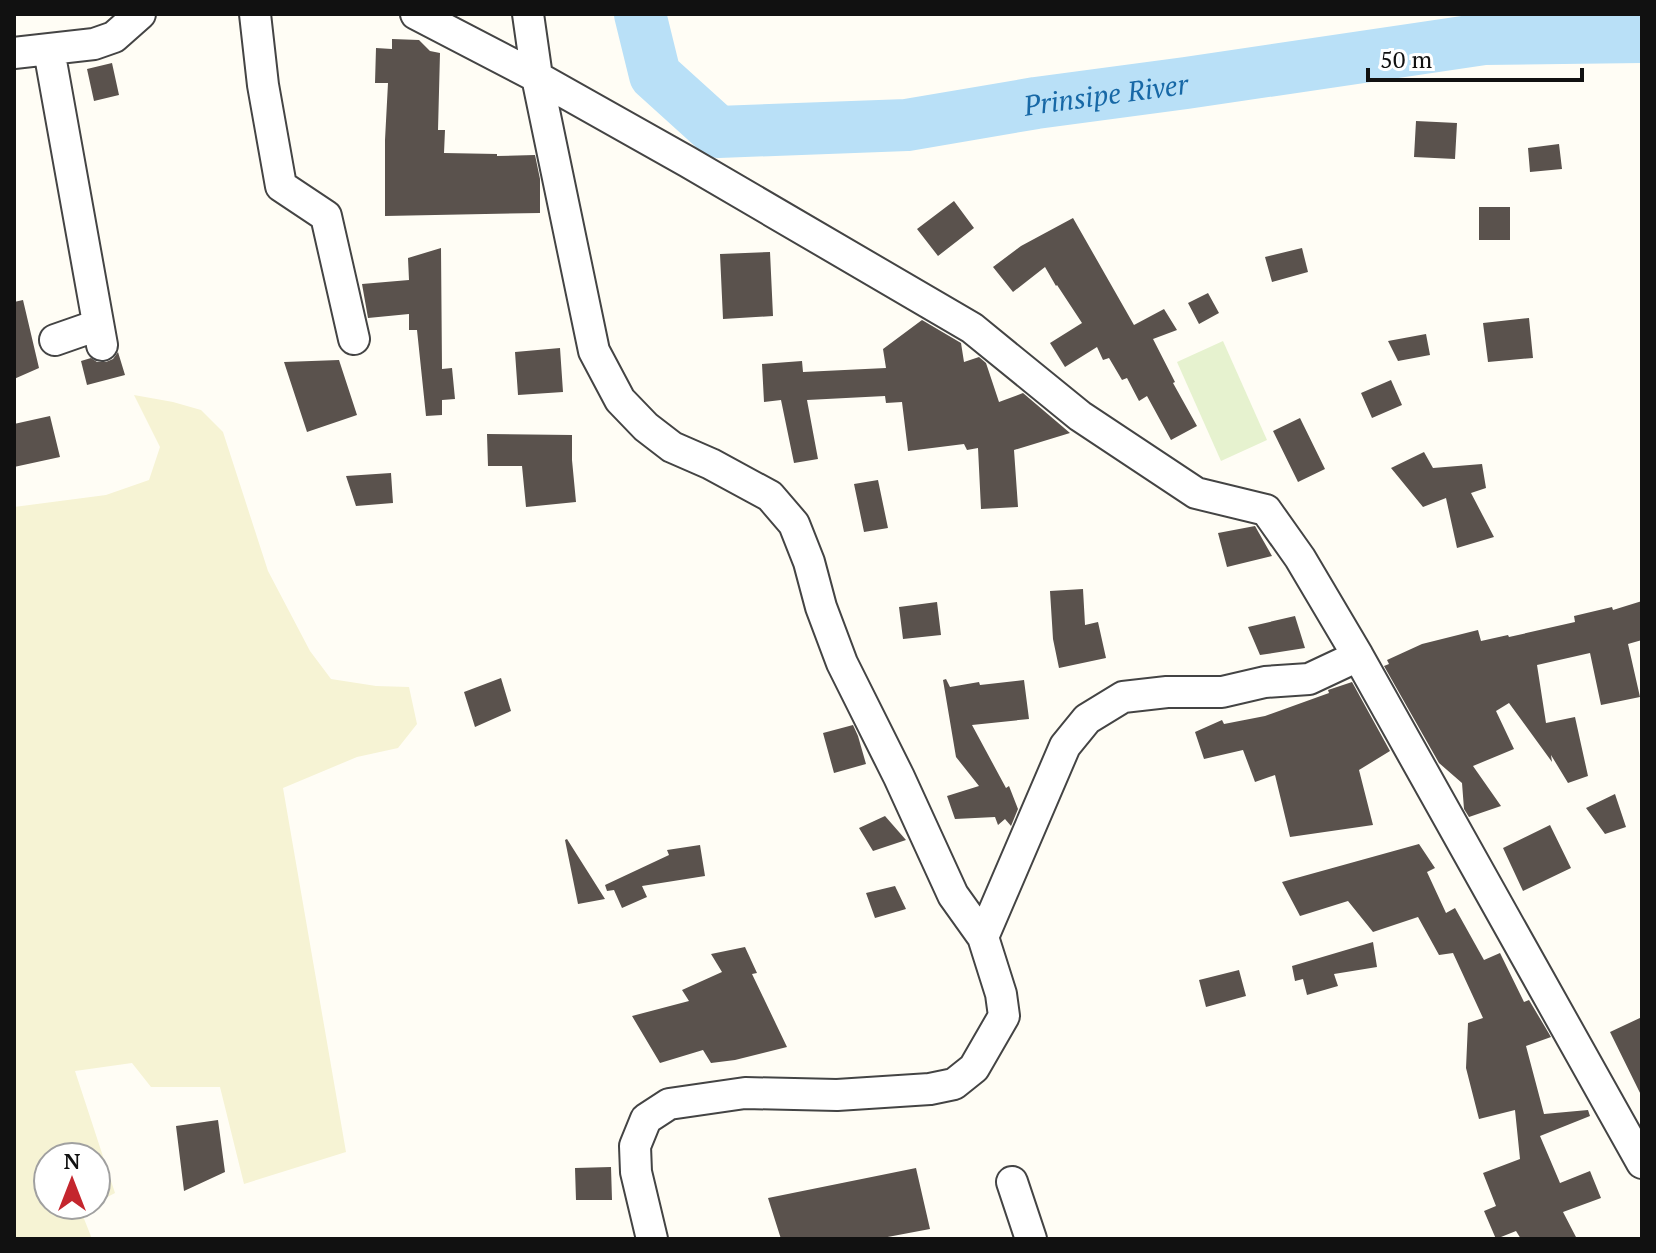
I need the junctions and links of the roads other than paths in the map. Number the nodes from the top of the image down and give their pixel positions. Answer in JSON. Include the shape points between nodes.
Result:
{"nodes":[{"id":1,"x":140,"y":14,"type":"edge"},
{"id":2,"x":255,"y":14,"type":"edge"},
{"id":3,"x":416,"y":14,"type":"edge"},
{"id":4,"x":528,"y":14,"type":"edge"},
{"id":5,"x":49,"y":50,"type":"junction"},
{"id":6,"x":14,"y":53,"type":"edge"},
{"id":7,"x":537,"y":77,"type":"junction"},
{"id":8,"x":354,"y":339,"type":"dead end"},
{"id":9,"x":55,"y":340,"type":"dead end"},
{"id":10,"x":1358,"y":656,"type":"junction"},
{"id":11,"x":983,"y":937,"type":"junction"},
{"id":12,"x":1642,"y":1163,"type":"edge"},
{"id":13,"x":1012,"y":1182,"type":"dead end"},
{"id":14,"x":652,"y":1239,"type":"edge"},
{"id":15,"x":1031,"y":1239,"type":"edge"}],
"edges":[{"from":1,"to":5,"type":"street","via":[[114,37]]},
{"from":2,"to":8,"type":"street","via":[[281,186],[326,216]]},
{"from":3,"to":7,"type":"street"},
{"from":4,"to":7,"type":"street"},
{"from":5,"to":6,"type":"street"},
{"from":5,"to":9,"type":"street","via":[[100,335]]},
{"from":7,"to":10,"type":"street","via":[[972,328],[1080,416],[1196,493],[1266,510]]},
{"from":7,"to":11,"type":"street","via":[[594,351],[620,400],[646,427],[672,447],[770,496],[794,524],[842,663],[953,895]]},
{"from":10,"to":11,"type":"street","via":[[1309,679],[1222,692],[1123,697],[1087,719],[1065,746]]},
{"from":10,"to":12,"type":"street"},
{"from":11,"to":14,"type":"street","via":[[1004,1016],[974,1068],[954,1084],[837,1095],[745,1093],[669,1104],[646,1119],[635,1146],[636,1172]]},
{"from":13,"to":15,"type":"street"}]}
